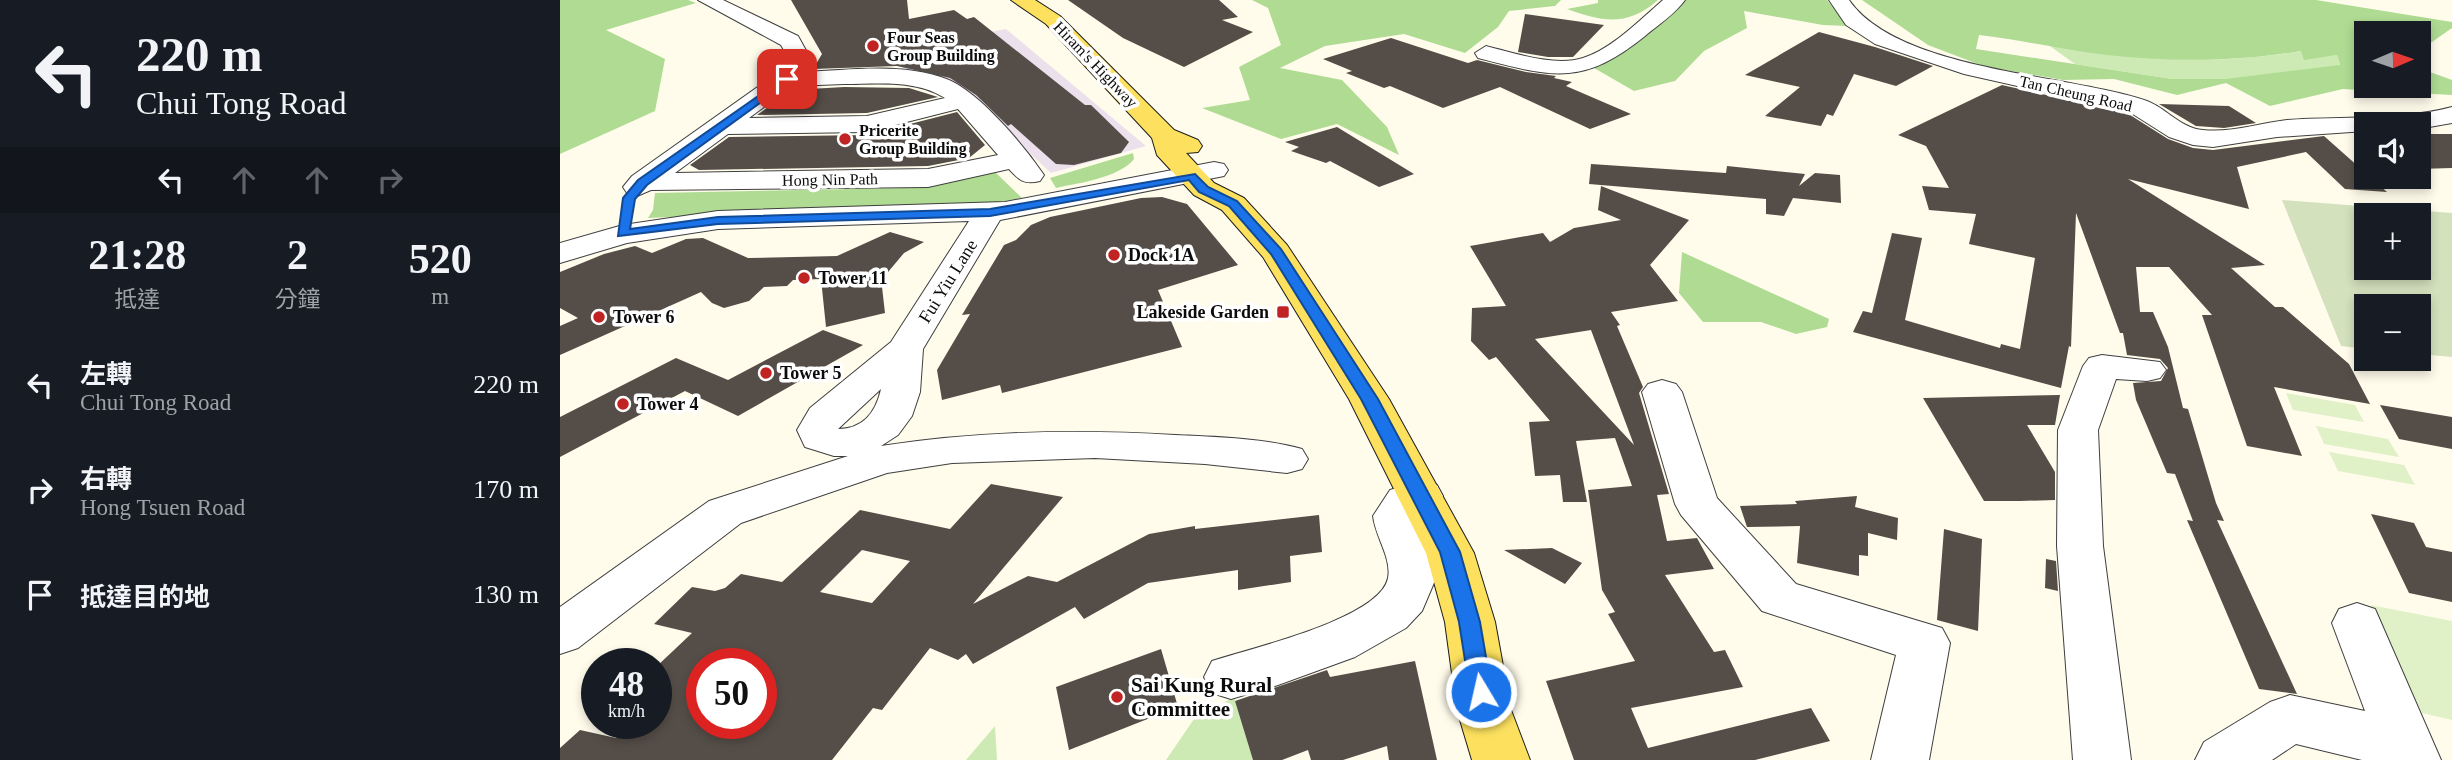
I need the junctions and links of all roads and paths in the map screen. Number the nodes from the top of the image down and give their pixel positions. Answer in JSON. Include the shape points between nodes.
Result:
{"nodes":[{"id":1,"x":708,"y":0,"type":"edge"},
{"id":2,"x":1021,"y":0,"type":"edge"},
{"id":3,"x":1675,"y":0,"type":"edge"},
{"id":4,"x":1839,"y":0,"type":"edge"},
{"id":5,"x":1486,"y":54,"type":"dead end"},
{"id":6,"x":787,"y":79,"type":"junction"},
{"id":7,"x":962,"y":101,"type":"junction"},
{"id":8,"x":2452,"y":115,"type":"edge"},
{"id":9,"x":720,"y":126,"type":"junction"},
{"id":10,"x":1197,"y":167,"type":"junction"},
{"id":11,"x":642,"y":182,"type":"junction"},
{"id":12,"x":990,"y":212,"type":"junction"},
{"id":13,"x":623,"y":234,"type":"junction"},
{"id":14,"x":560,"y":253,"type":"edge"},
{"id":15,"x":905,"y":349,"type":"junction"},
{"id":16,"x":2147,"y":370,"type":"dead end"},
{"id":17,"x":1662,"y":392,"type":"dead end"},
{"id":18,"x":820,"y":438,"type":"junction"},
{"id":19,"x":891,"y":443,"type":"junction"},
{"id":20,"x":1287,"y":459,"type":"dead end"},
{"id":21,"x":1421,"y":496,"type":"junction"},
{"id":22,"x":725,"y":512,"type":"junction"},
{"id":23,"x":2357,"y":623,"type":"dead end"},
{"id":24,"x":560,"y":634,"type":"edge"},
{"id":25,"x":1231,"y":677,"type":"dead end"},
{"id":26,"x":2408,"y":752,"type":"edge"},
{"id":27,"x":1501,"y":760,"type":"edge"},
{"id":28,"x":1900,"y":760,"type":"edge"},
{"id":29,"x":2102,"y":760,"type":"edge"},
{"id":30,"x":2224,"y":760,"type":"edge"}],
"edges":[{"from":1,"to":6,"type":"street","via":[[790,41],[797,61]]},
{"from":2,"to":10,"type":"main road","name":"Hiram's Highway","via":[[1053,20],[1165,135],[1167,149]]},
{"from":3,"to":5,"type":"street","via":[[1589,64],[1527,62]]},
{"from":4,"to":8,"type":"street","name":"Tan Cheung Road","via":[[1853,20],[1920,55],[2136,106],[2191,137]]},
{"from":6,"to":7,"type":"street","via":[[910,79],[941,84]]},
{"from":6,"to":9,"type":"street"},
{"from":7,"to":9,"type":"street","via":[[867,124]]},
{"from":7,"to":11,"type":"street","name":"Hong Nin Path","via":[[1023,167],[928,178]]},
{"from":9,"to":11,"type":"street"},
{"from":10,"to":12,"type":"street","via":[[1133,188]]},
{"from":10,"to":21,"type":"main road","name":"Hiram's Highway","via":[[1204,189],[1233,204],[1276,252],[1369,399]]},
{"from":11,"to":13,"type":"street","via":[[629,198]]},
{"from":12,"to":13,"type":"street","via":[[718,220]]},
{"from":12,"to":15,"type":"street","name":"Fui Yiu Lane"},
{"from":13,"to":14,"type":"street"},
{"from":15,"to":18,"type":"street","name":"Fui Yiu Lane","via":[[824,417],[817,430]]},
{"from":15,"to":19,"type":"street","name":"Fui Yiu Lane"},
{"from":16,"to":29,"type":"street","via":[[2102,366],[2078,430],[2080,546]]},
{"from":17,"to":28,"type":"street","via":[[1697,504],[1779,598],[1924,643]]},
{"from":18,"to":19,"type":"street"},
{"from":18,"to":22,"type":"street"},
{"from":19,"to":20,"type":"street","via":[[1095,444]]},
{"from":19,"to":22,"type":"street","via":[[822,478]]},
{"from":21,"to":25,"type":"street","via":[[1406,502],[1396,516],[1412,568],[1401,606],[1387,618],[1321,648]]},
{"from":21,"to":27,"type":"main road","name":"Hiram's Highway","via":[[1458,578],[1484,710]]},
{"from":22,"to":24,"type":"street"},
{"from":23,"to":26,"type":"street"},
{"from":26,"to":30,"type":"street","via":[[2290,719]]}]}
